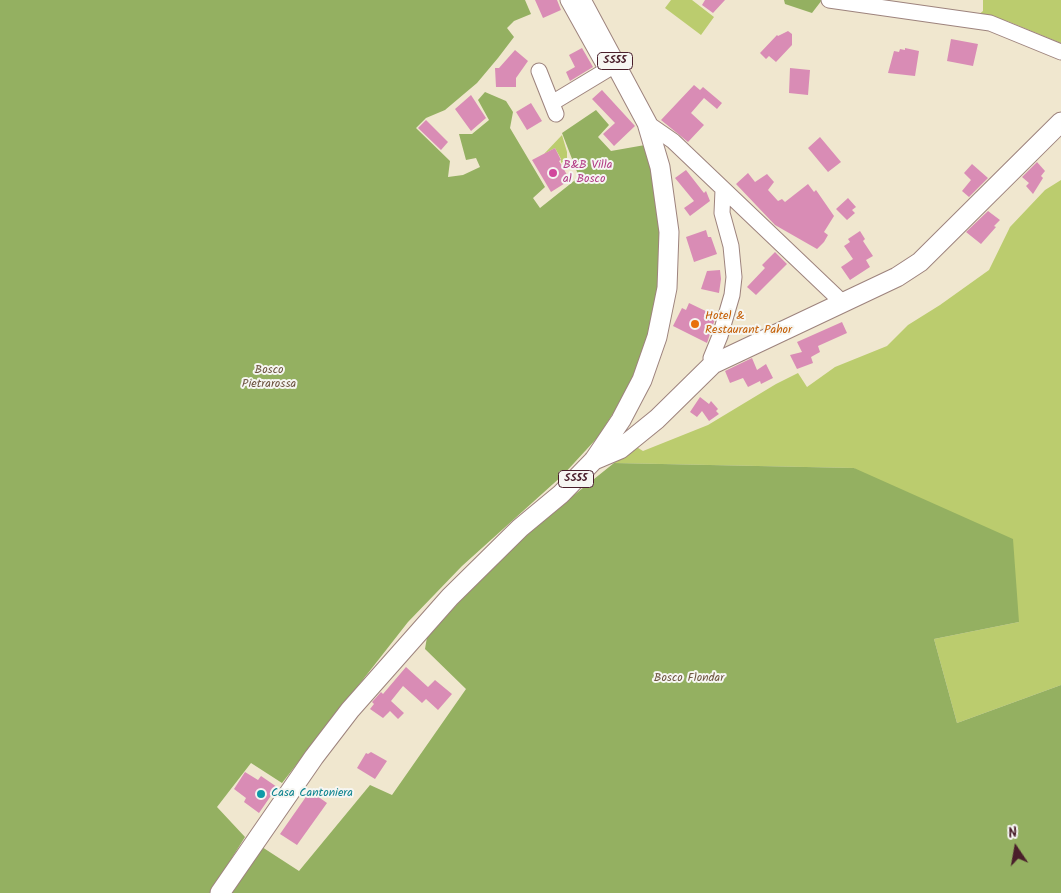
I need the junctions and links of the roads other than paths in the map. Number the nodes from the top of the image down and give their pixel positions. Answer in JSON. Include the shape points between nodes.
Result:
{"nodes":[{"id":1,"x":568,"y":0,"type":"edge"},
{"id":2,"x":581,"y":0,"type":"edge"},
{"id":3,"x":829,"y":0,"type":"edge"},
{"id":4,"x":1061,"y":52,"type":"edge"},
{"id":5,"x":612,"y":67,"type":"junction"},
{"id":6,"x":539,"y":71,"type":"dead end"},
{"id":7,"x":1061,"y":122,"type":"edge"},
{"id":8,"x":647,"y":123,"type":"junction"},
{"id":9,"x":723,"y":190,"type":"junction"},
{"id":10,"x":842,"y":302,"type":"junction"},
{"id":11,"x":713,"y":364,"type":"junction"},
{"id":12,"x":594,"y":460,"type":"junction"},
{"id":13,"x":220,"y":893,"type":"edge"}],
"edges":[{"from":1,"to":5,"type":"street"},
{"from":2,"to":5,"type":"main road","number":"SS55"},
{"from":3,"to":4,"type":"street","via":[[990,23]]},
{"from":5,"to":6,"type":"street","via":[[554,109]]},
{"from":5,"to":8,"type":"main road","number":"SS55"},
{"from":7,"to":10,"type":"main road","via":[[920,262],[897,277]]},
{"from":8,"to":9,"type":"street","via":[[673,141]]},
{"from":8,"to":12,"type":"main road","number":"SS55","via":[[666,203],[669,232],[667,288],[657,336],[642,380],[621,420]]},
{"from":9,"to":10,"type":"street"},
{"from":9,"to":11,"type":"street","via":[[722,213],[733,254],[734,277],[711,358]]},
{"from":10,"to":11,"type":"main road"},
{"from":11,"to":12,"type":"main road","via":[[657,419],[620,449]]},
{"from":12,"to":13,"type":"main road","number":"SS55","via":[[450,596],[399,652],[320,749]]}]}
